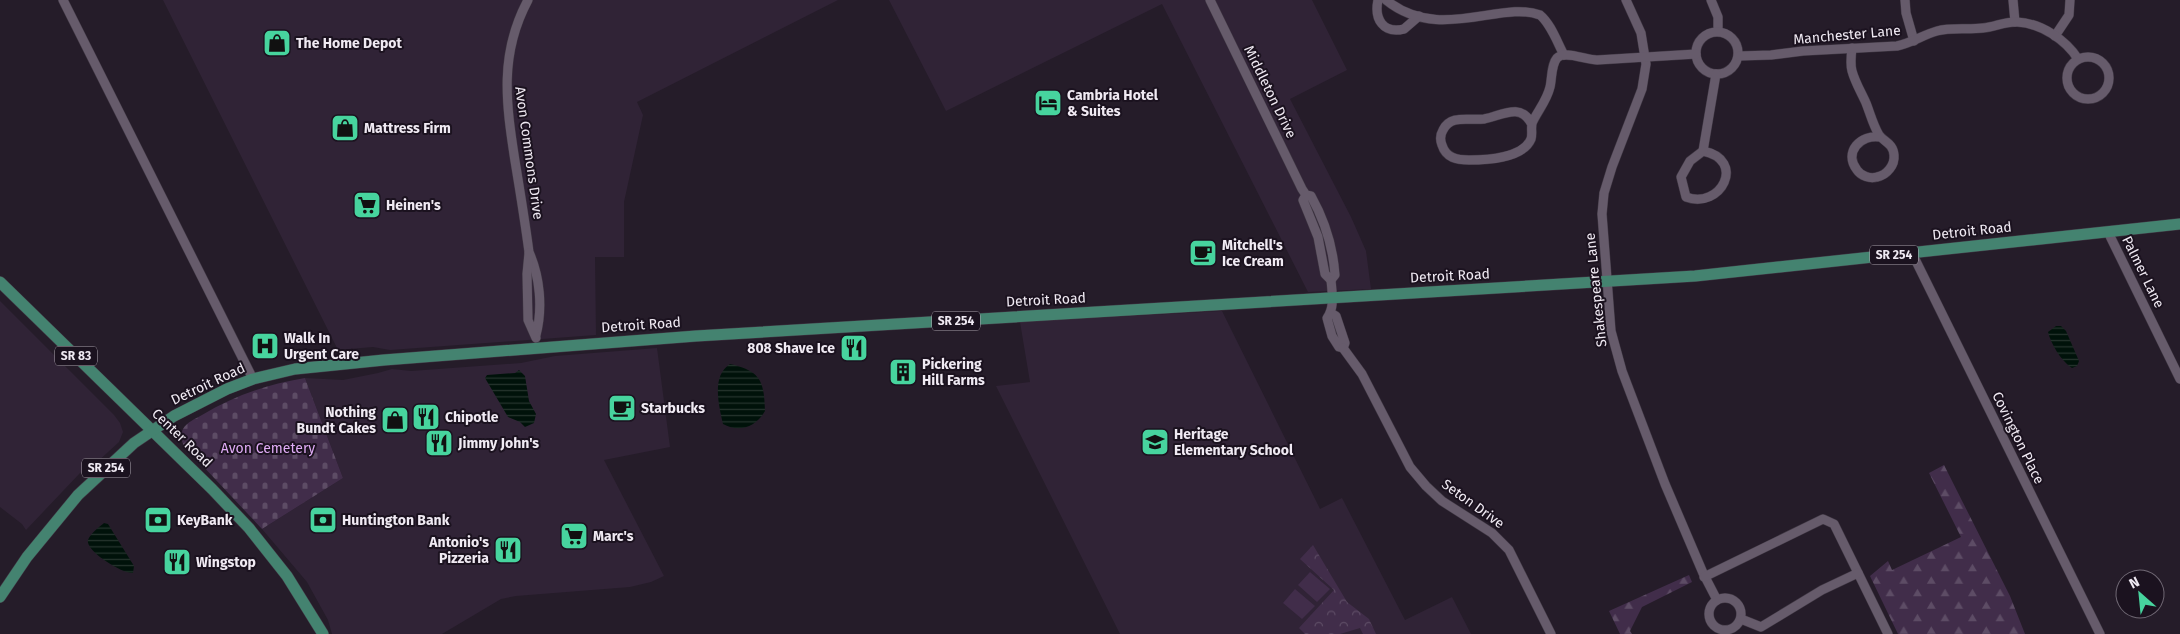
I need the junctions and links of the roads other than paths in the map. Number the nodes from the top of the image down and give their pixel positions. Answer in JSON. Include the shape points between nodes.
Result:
{"nodes":[{"id":1,"x":63,"y":0,"type":"edge"},
{"id":2,"x":528,"y":0,"type":"edge"},
{"id":3,"x":1210,"y":0,"type":"edge"},
{"id":4,"x":1378,"y":0,"type":"edge"},
{"id":5,"x":1386,"y":0,"type":"edge"},
{"id":6,"x":1626,"y":0,"type":"edge"},
{"id":7,"x":1711,"y":0,"type":"edge"},
{"id":8,"x":1905,"y":0,"type":"edge"},
{"id":9,"x":2013,"y":0,"type":"edge"},
{"id":10,"x":2070,"y":0,"type":"edge"},
{"id":11,"x":1532,"y":5,"type":"edge"},
{"id":12,"x":1419,"y":16,"type":"junction"},
{"id":13,"x":2015,"y":22,"type":"junction"},
{"id":14,"x":1718,"y":31,"type":"junction"},
{"id":15,"x":2055,"y":36,"type":"junction"},
{"id":16,"x":1914,"y":41,"type":"junction"},
{"id":17,"x":1852,"y":48,"type":"junction"},
{"id":18,"x":1696,"y":54,"type":"junction"},
{"id":19,"x":1564,"y":55,"type":"junction"},
{"id":20,"x":1739,"y":56,"type":"junction"},
{"id":21,"x":1646,"y":57,"type":"junction"},
{"id":22,"x":2078,"y":59,"type":"junction"},
{"id":23,"x":1716,"y":74,"type":"junction"},
{"id":24,"x":1531,"y":123,"type":"junction"},
{"id":25,"x":1880,"y":137,"type":"junction"},
{"id":26,"x":1703,"y":151,"type":"junction"},
{"id":27,"x":2180,"y":224,"type":"edge"},
{"id":28,"x":2108,"y":232,"type":"junction"},
{"id":29,"x":1912,"y":253,"type":"junction"},
{"id":30,"x":1608,"y":281,"type":"junction"},
{"id":31,"x":0,"y":282,"type":"edge"},
{"id":32,"x":1332,"y":298,"type":"junction"},
{"id":33,"x":538,"y":348,"type":"junction"},
{"id":34,"x":253,"y":379,"type":"junction"},
{"id":35,"x":2180,"y":379,"type":"edge"},
{"id":36,"x":152,"y":430,"type":"junction"},
{"id":37,"x":1858,"y":573,"type":"junction"},
{"id":38,"x":1704,"y":577,"type":"junction"},
{"id":39,"x":0,"y":597,"type":"edge"},
{"id":40,"x":1717,"y":600,"type":"junction"},
{"id":41,"x":1740,"y":619,"type":"junction"},
{"id":42,"x":1723,"y":632,"type":"edge"},
{"id":43,"x":1883,"y":632,"type":"edge"},
{"id":44,"x":323,"y":634,"type":"edge"},
{"id":45,"x":1551,"y":634,"type":"edge"},
{"id":46,"x":2100,"y":634,"type":"edge"}],
"edges":[{"from":1,"to":34,"type":"street"},
{"from":2,"to":33,"type":"street","name":"Avon Commons Drive","via":[[509,51],[506,92],[530,252],[537,272]]},
{"from":3,"to":32,"type":"street","name":"Middleton Drive","via":[[1306,195],[1303,200],[1318,237],[1325,274],[1331,280]]},
{"from":4,"to":12,"type":"street","via":[[1377,17],[1390,29],[1404,29]]},
{"from":5,"to":12,"type":"street"},
{"from":6,"to":21,"type":"street","name":"Shakespeare Lane","via":[[1641,33]]},
{"from":7,"to":14,"type":"street","via":[[1718,17]]},
{"from":8,"to":16,"type":"street"},
{"from":9,"to":13,"type":"street"},
{"from":10,"to":15,"type":"street","via":[[2069,15]]},
{"from":11,"to":12,"type":"street","via":[[1446,16]]},
{"from":11,"to":19,"type":"street","via":[[1546,21]]},
{"from":13,"to":15,"type":"street","name":"Manchester Lane","via":[[2039,27]]},
{"from":13,"to":16,"type":"street","name":"Manchester Lane","via":[[1937,31]]},
{"from":14,"to":18,"type":"street","via":[[1704,36]]},
{"from":14,"to":20,"type":"street","via":[[1732,37],[1738,46]]},
{"from":15,"to":22,"type":"street","name":"Manchester Lane"},
{"from":16,"to":17,"type":"street","name":"Manchester Lane","via":[[1896,46]]},
{"from":17,"to":20,"type":"street","name":"Manchester Lane"},
{"from":17,"to":25,"type":"street","via":[[1851,70]]},
{"from":18,"to":21,"type":"street"},
{"from":18,"to":23,"type":"street","via":[[1700,66]]},
{"from":19,"to":21,"type":"street","via":[[1597,60]]},
{"from":19,"to":24,"type":"street","via":[[1556,59],[1549,94]]},
{"from":20,"to":23,"type":"street","via":[[1730,70]]},
{"from":21,"to":30,"type":"street","name":"Shakespeare Lane","via":[[1642,89],[1604,194],[1602,214]]},
{"from":22,"to":22,"type":"street","via":[[2069,69],[2067,82],[2080,98],[2093,99],[2108,86],[2107,67],[2097,58]]},
{"from":23,"to":26,"type":"street"},
{"from":24,"to":24,"type":"street","via":[[1531,139],[1523,150],[1487,159],[1453,159],[1441,142],[1444,128],[1459,119],[1487,118],[1515,111],[1525,115]]},
{"from":25,"to":25,"type":"street","via":[[1862,139],[1852,153],[1857,170],[1867,177],[1879,177],[1889,171],[1894,160],[1893,148]]},
{"from":26,"to":26,"type":"street","via":[[1690,161],[1681,177],[1686,197],[1712,195],[1726,184],[1727,172],[1721,159]]},
{"from":27,"to":28,"type":"main road","name":"Detroit Road","number":"SR 254"},
{"from":28,"to":29,"type":"main road","name":"Detroit Road","number":"SR 254"},
{"from":28,"to":35,"type":"street","name":"Palmer Lane"},
{"from":29,"to":30,"type":"main road","name":"Detroit Road","number":"SR 254","via":[[1696,276]]},
{"from":29,"to":46,"type":"street","name":"Covington Place"},
{"from":30,"to":32,"type":"main road","name":"Detroit Road","number":"SR 254"},
{"from":30,"to":38,"type":"street","name":"Shakespeare Lane","via":[[1611,331],[1620,364]]},
{"from":31,"to":36,"type":"main road","name":"Center Road","number":"SR 83"},
{"from":32,"to":33,"type":"main road","name":"Detroit Road","number":"SR 254"},
{"from":32,"to":45,"type":"street","name":"Seton Drive","via":[[1331,313],[1327,318],[1332,336],[1362,374],[1410,468],[1442,501],[1492,533],[1509,550]]},
{"from":33,"to":34,"type":"main road","name":"Detroit Road","number":"SR 254","via":[[325,365]]},
{"from":34,"to":36,"type":"main road","name":"Detroit Road","number":"SR 254","via":[[195,404]]},
{"from":36,"to":39,"type":"main road","name":"Detroit Road","number":"SR 254","via":[[78,495],[27,557]]},
{"from":36,"to":44,"type":"main road","name":"Center Road","number":"SR 83","via":[[249,528],[287,576]]},
{"from":37,"to":38,"type":"street","via":[[1834,524],[1823,519]]},
{"from":37,"to":41,"type":"street","via":[[1822,590],[1761,627]]},
{"from":37,"to":43,"type":"street"},
{"from":38,"to":40,"type":"street","name":"Shakespeare Lane"},
{"from":40,"to":41,"type":"street","via":[[1728,597],[1735,600],[1741,610]]},
{"from":40,"to":42,"type":"street","via":[[1710,609],[1710,618]]},
{"from":41,"to":42,"type":"street","via":[[1734,627]]}]}
